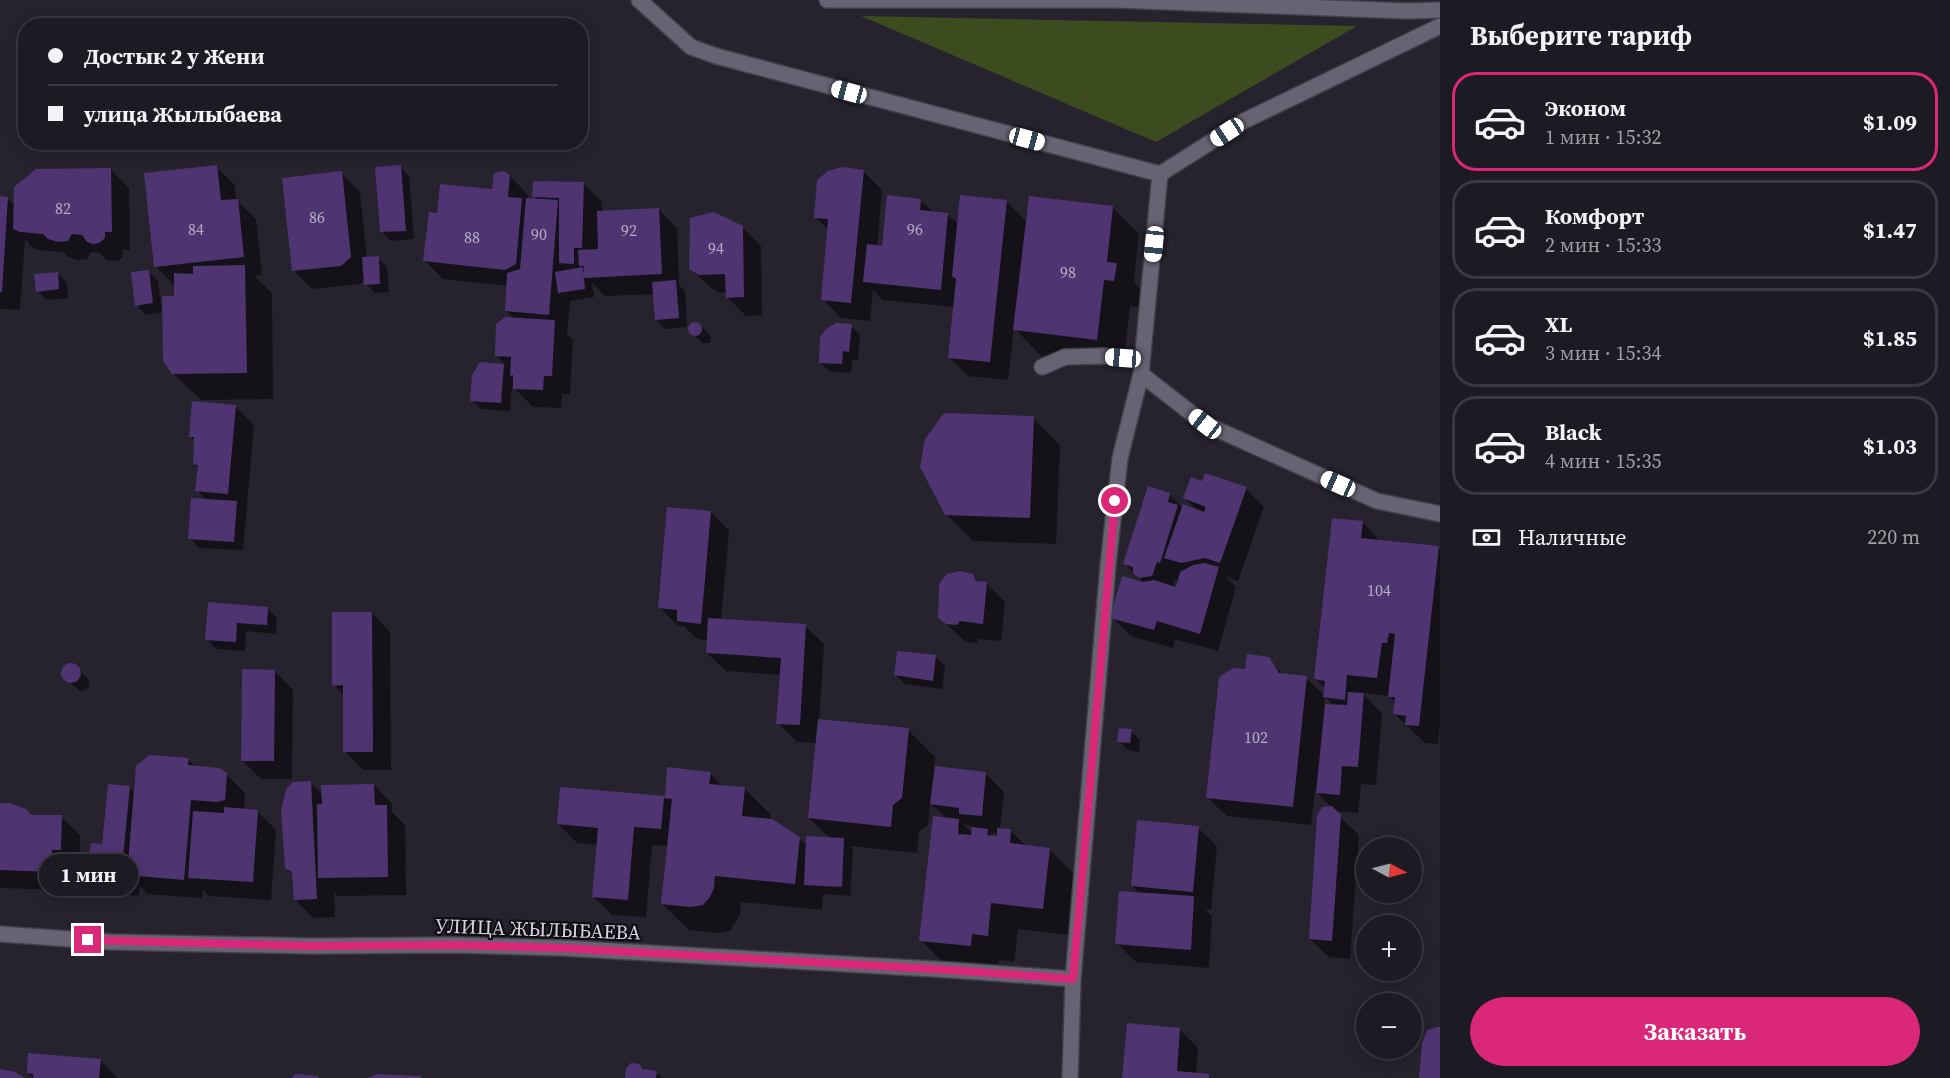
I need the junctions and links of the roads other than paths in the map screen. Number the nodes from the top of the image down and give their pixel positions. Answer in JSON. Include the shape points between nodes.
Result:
{"nodes":[{"id":1,"x":639,"y":0,"type":"edge"},
{"id":2,"x":827,"y":0,"type":"edge"},
{"id":3,"x":1440,"y":10,"type":"edge"},
{"id":4,"x":1440,"y":26,"type":"edge"},
{"id":5,"x":1160,"y":174,"type":"junction"},
{"id":6,"x":1042,"y":367,"type":"dead end"},
{"id":7,"x":1142,"y":367,"type":"junction"},
{"id":8,"x":1440,"y":514,"type":"edge"},
{"id":9,"x":0,"y":934,"type":"edge"},
{"id":10,"x":1073,"y":979,"type":"junction"},
{"id":11,"x":1070,"y":1078,"type":"edge"}],
"edges":[{"from":1,"to":5,"type":"street","via":[[691,47],[716,56]]},
{"from":2,"to":3,"type":"street","via":[[1116,0]]},
{"from":4,"to":5,"type":"street","via":[[1244,121]]},
{"from":5,"to":7,"type":"street"},
{"from":6,"to":7,"type":"street","via":[[1065,357],[1103,356]]},
{"from":7,"to":8,"type":"street","via":[[1205,424],[1377,501]]},
{"from":7,"to":10,"type":"street","via":[[1118,470]]},
{"from":9,"to":10,"type":"street","name":"УЛИЦА ЖЫЛЫБАЕВА","via":[[122,942],[562,948]]},
{"from":10,"to":11,"type":"street"}]}
